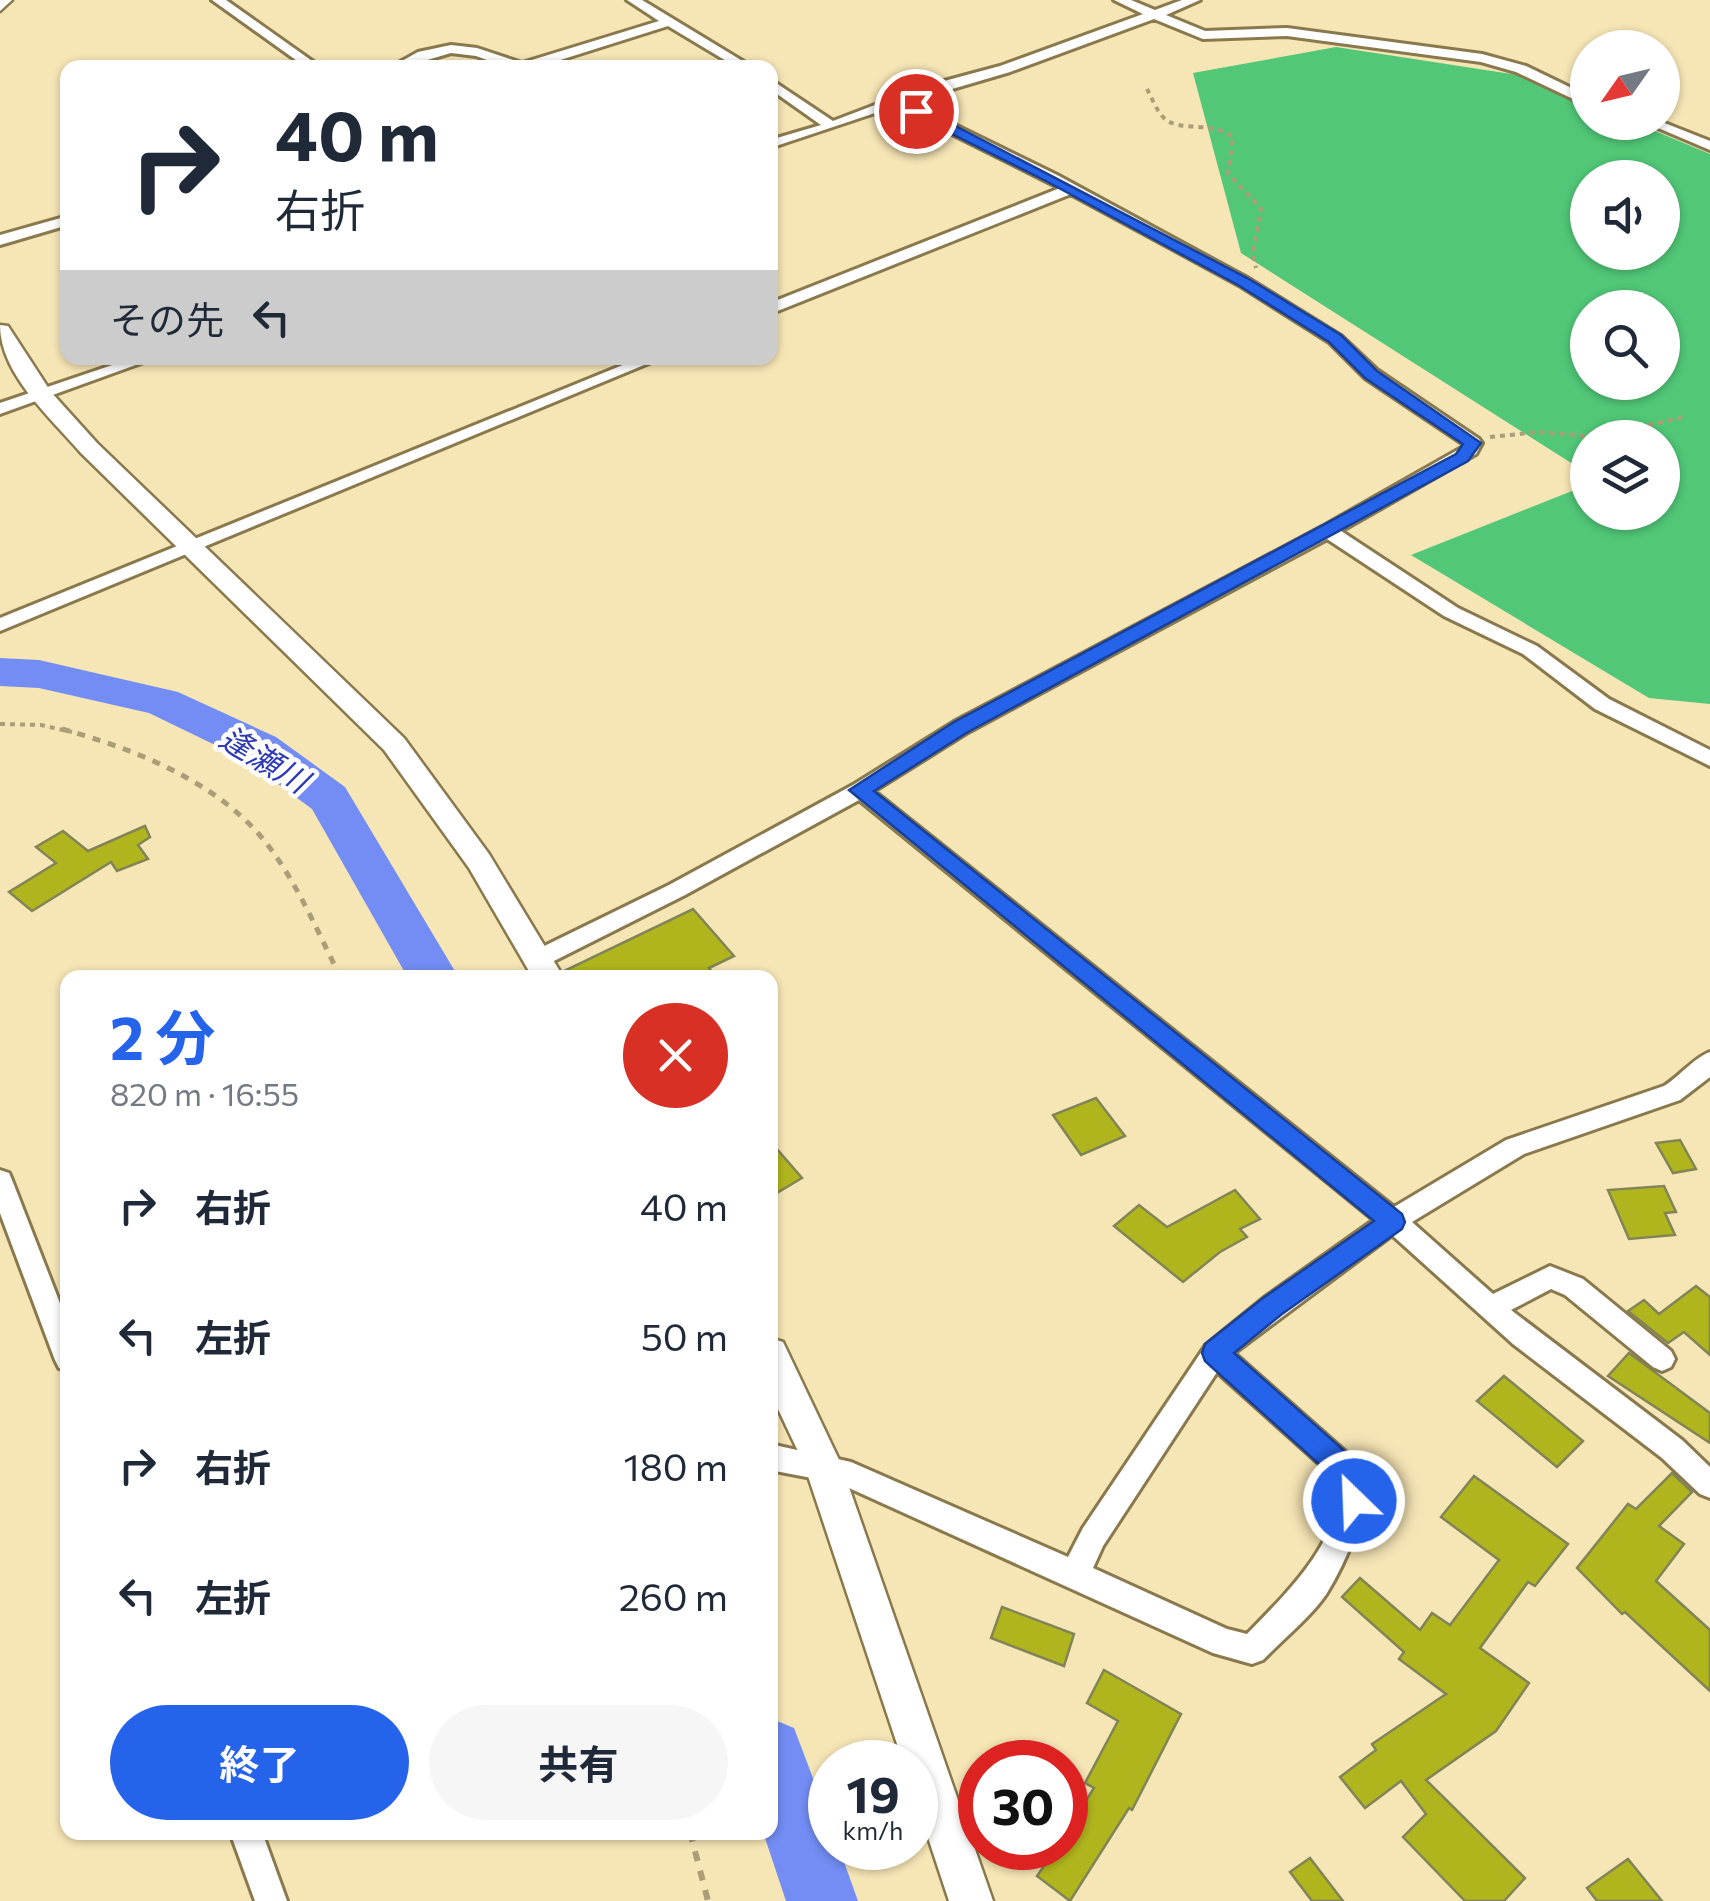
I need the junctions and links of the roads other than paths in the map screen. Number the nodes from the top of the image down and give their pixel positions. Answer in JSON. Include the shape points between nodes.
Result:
{"nodes":[{"id":1,"x":218,"y":0,"type":"edge"},
{"id":2,"x":633,"y":0,"type":"edge"},
{"id":3,"x":1120,"y":0,"type":"edge"},
{"id":4,"x":1194,"y":0,"type":"edge"},
{"id":5,"x":1152,"y":14,"type":"junction"},
{"id":6,"x":671,"y":21,"type":"junction"},
{"id":7,"x":304,"y":60,"type":"edge"},
{"id":8,"x":412,"y":60,"type":"edge"},
{"id":9,"x":501,"y":60,"type":"edge"},
{"id":10,"x":546,"y":60,"type":"edge"},
{"id":11,"x":735,"y":60,"type":"edge"},
{"id":12,"x":778,"y":89,"type":"edge"},
{"id":13,"x":1570,"y":93,"type":"edge"},
{"id":14,"x":898,"y":102,"type":"junction"},
{"id":15,"x":832,"y":126,"type":"junction"},
{"id":16,"x":1680,"y":134,"type":"edge"},
{"id":17,"x":778,"y":142,"type":"edge"},
{"id":18,"x":1710,"y":146,"type":"edge"},
{"id":19,"x":1071,"y":189,"type":"junction"},
{"id":20,"x":60,"y":222,"type":"edge"},
{"id":21,"x":0,"y":240,"type":"edge"},
{"id":22,"x":778,"y":307,"type":"edge"},
{"id":23,"x":0,"y":331,"type":"edge"},
{"id":24,"x":128,"y":365,"type":"edge"},
{"id":25,"x":636,"y":365,"type":"edge"},
{"id":26,"x":43,"y":396,"type":"junction"},
{"id":27,"x":0,"y":409,"type":"edge"},
{"id":28,"x":1328,"y":532,"type":"junction"},
{"id":29,"x":191,"y":545,"type":"junction"},
{"id":30,"x":0,"y":625,"type":"edge"},
{"id":31,"x":1710,"y":759,"type":"edge"},
{"id":32,"x":860,"y":790,"type":"junction"},
{"id":33,"x":544,"y":968,"type":"edge"},
{"id":34,"x":1710,"y":1061,"type":"edge"},
{"id":35,"x":0,"y":1180,"type":"edge"},
{"id":36,"x":1392,"y":1222,"type":"junction"},
{"id":37,"x":1490,"y":1307,"type":"junction"},
{"id":38,"x":60,"y":1339,"type":"edge"},
{"id":39,"x":1215,"y":1353,"type":"junction"},
{"id":40,"x":1662,"y":1359,"type":"dead end"},
{"id":41,"x":778,"y":1370,"type":"edge"},
{"id":42,"x":778,"y":1457,"type":"edge"},
{"id":43,"x":822,"y":1464,"type":"junction"},
{"id":44,"x":1710,"y":1485,"type":"edge"},
{"id":45,"x":1075,"y":1574,"type":"junction"},
{"id":46,"x":249,"y":1840,"type":"edge"},
{"id":47,"x":270,"y":1901,"type":"edge"},
{"id":48,"x":970,"y":1901,"type":"edge"}],
"edges":[{"from":1,"to":7,"type":"street"},
{"from":2,"to":6,"type":"street"},
{"from":3,"to":5,"type":"street"},
{"from":4,"to":5,"type":"street"},
{"from":5,"to":13,"type":"street","via":[[1204,35],[1287,32],[1482,58]]},
{"from":5,"to":14,"type":"street"},
{"from":6,"to":10,"type":"street"},
{"from":6,"to":11,"type":"street"},
{"from":8,"to":9,"type":"street","via":[[458,47]]},
{"from":12,"to":15,"type":"street"},
{"from":14,"to":15,"type":"street"},
{"from":14,"to":19,"type":"street"},
{"from":15,"to":17,"type":"street"},
{"from":16,"to":18,"type":"street"},
{"from":19,"to":22,"type":"street"},
{"from":19,"to":28,"type":"street","via":[[1310,322],[1371,374],[1473,443],[1462,458]]},
{"from":20,"to":21,"type":"street"},
{"from":23,"to":26,"type":"street"},
{"from":24,"to":26,"type":"street"},
{"from":25,"to":29,"type":"street"},
{"from":26,"to":27,"type":"street"},
{"from":26,"to":29,"type":"street"},
{"from":28,"to":31,"type":"street","via":[[1451,612],[1530,650],[1602,704]]},
{"from":28,"to":32,"type":"street","via":[[961,727]]},
{"from":29,"to":30,"type":"street"},
{"from":29,"to":33,"type":"street","via":[[394,744]]},
{"from":32,"to":33,"type":"street"},
{"from":32,"to":36,"type":"street"},
{"from":34,"to":36,"type":"street","via":[[1684,1088],[1515,1147]]},
{"from":35,"to":38,"type":"street"},
{"from":36,"to":37,"type":"street"},
{"from":36,"to":39,"type":"street"},
{"from":37,"to":40,"type":"street","via":[[1550,1277],[1574,1287]]},
{"from":37,"to":44,"type":"street"},
{"from":39,"to":45,"type":"street"},
{"from":39,"to":45,"type":"street","via":[[1356,1479],[1354,1501],[1316,1584],[1252,1650]]},
{"from":41,"to":43,"type":"street"},
{"from":42,"to":43,"type":"street"},
{"from":43,"to":45,"type":"street"},
{"from":43,"to":48,"type":"street"},
{"from":46,"to":47,"type":"street"}]}
